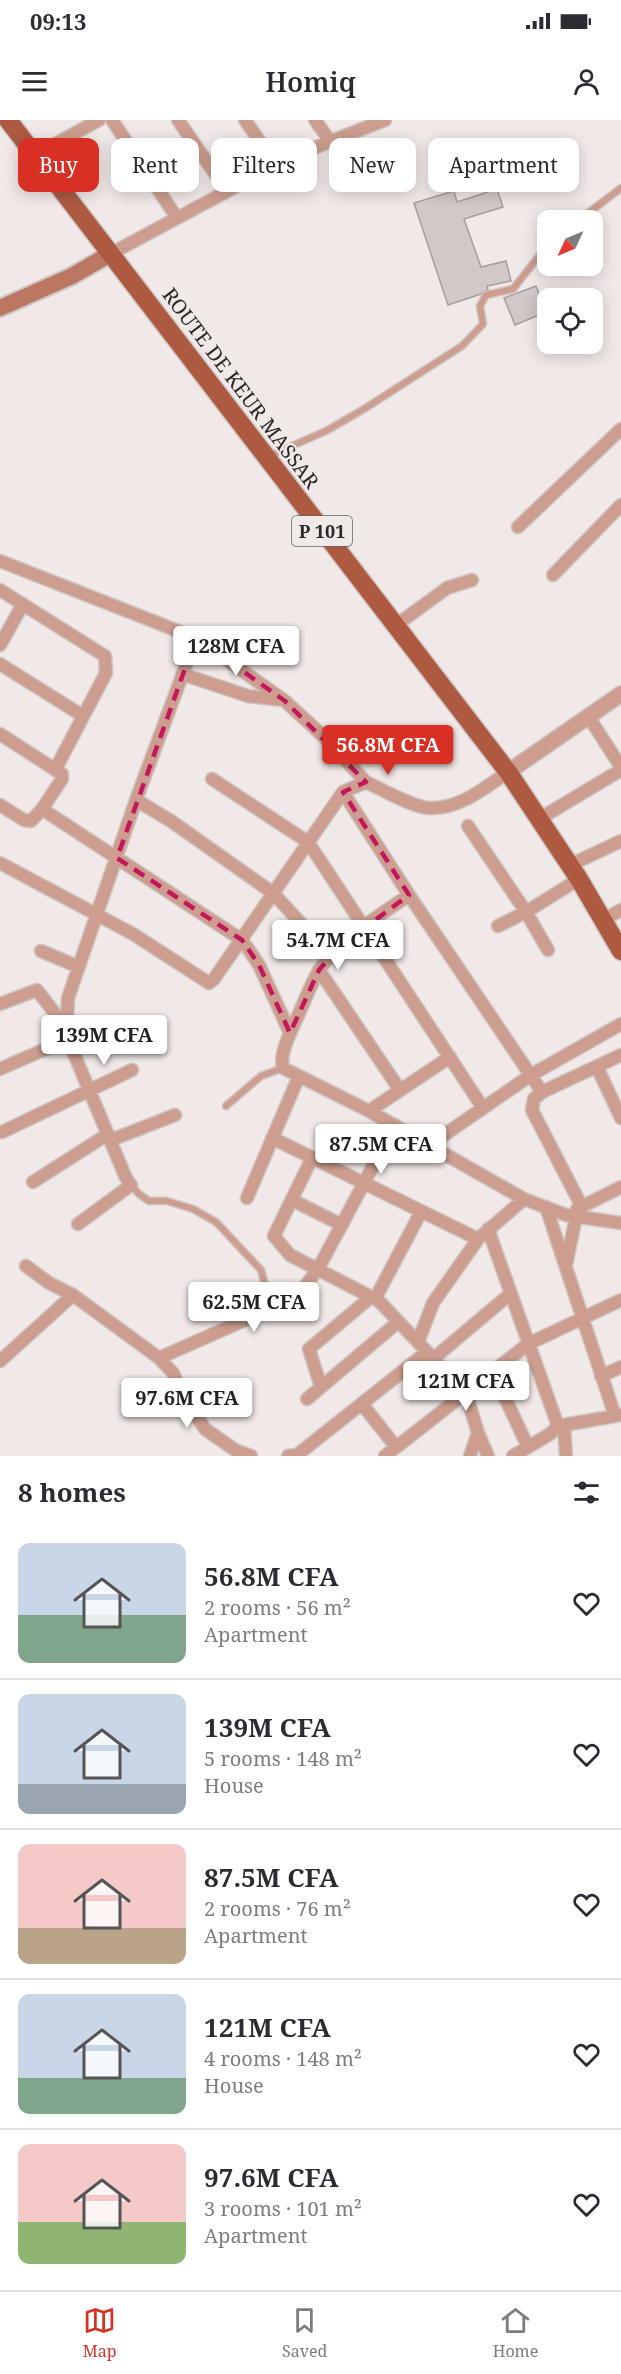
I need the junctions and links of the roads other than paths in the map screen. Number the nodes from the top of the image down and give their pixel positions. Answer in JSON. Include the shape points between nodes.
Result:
{"nodes":[{"id":1,"x":8,"y":120,"type":"edge"},
{"id":2,"x":99,"y":120,"type":"edge"},
{"id":3,"x":112,"y":120,"type":"edge"},
{"id":4,"x":178,"y":120,"type":"edge"},
{"id":5,"x":245,"y":120,"type":"edge"},
{"id":6,"x":315,"y":120,"type":"edge"},
{"id":7,"x":382,"y":121,"type":"edge"},
{"id":8,"x":22,"y":138,"type":"edge"},
{"id":9,"x":66,"y":138,"type":"edge"},
{"id":10,"x":257,"y":138,"type":"edge"},
{"id":11,"x":338,"y":138,"type":"edge"},
{"id":12,"x":329,"y":140,"type":"edge"},
{"id":13,"x":211,"y":168,"type":"edge"},
{"id":14,"x":621,"y":188,"type":"edge"},
{"id":15,"x":63,"y":192,"type":"edge"},
{"id":16,"x":225,"y":192,"type":"edge"},
{"id":17,"x":592,"y":210,"type":"edge"},
{"id":18,"x":177,"y":218,"type":"junction"},
{"id":19,"x":110,"y":254,"type":"junction"},
{"id":20,"x":537,"y":259,"type":"edge"},
{"id":21,"x":0,"y":308,"type":"edge"},
{"id":22,"x":621,"y":429,"type":"edge"},
{"id":23,"x":265,"y":457,"type":"junction"},
{"id":24,"x":621,"y":506,"type":"edge"},
{"id":25,"x":518,"y":527,"type":"dead end"},
{"id":26,"x":0,"y":561,"type":"edge"},
{"id":27,"x":553,"y":575,"type":"dead end"},
{"id":28,"x":472,"y":580,"type":"dead end"},
{"id":29,"x":0,"y":590,"type":"edge"},
{"id":30,"x":23,"y":604,"type":"junction"},
{"id":31,"x":395,"y":626,"type":"junction"},
{"id":32,"x":195,"y":638,"type":"junction"},
{"id":33,"x":0,"y":645,"type":"edge"},
{"id":34,"x":0,"y":664,"type":"edge"},
{"id":35,"x":182,"y":674,"type":"junction"},
{"id":36,"x":621,"y":694,"type":"edge"},
{"id":37,"x":285,"y":700,"type":"junction"},
{"id":38,"x":83,"y":716,"type":"junction"},
{"id":39,"x":588,"y":716,"type":"junction"},
{"id":40,"x":0,"y":734,"type":"edge"},
{"id":41,"x":621,"y":769,"type":"edge"},
{"id":42,"x":55,"y":770,"type":"junction"},
{"id":43,"x":508,"y":772,"type":"junction"},
{"id":44,"x":213,"y":779,"type":"dead end"},
{"id":45,"x":366,"y":782,"type":"junction"},
{"id":46,"x":344,"y":792,"type":"junction"},
{"id":47,"x":136,"y":801,"type":"junction"},
{"id":48,"x":0,"y":805,"type":"edge"},
{"id":49,"x":42,"y":809,"type":"junction"},
{"id":50,"x":539,"y":819,"type":"junction"},
{"id":51,"x":468,"y":826,"type":"dead end"},
{"id":52,"x":621,"y":841,"type":"edge"},
{"id":53,"x":308,"y":842,"type":"junction"},
{"id":54,"x":117,"y":858,"type":"junction"},
{"id":55,"x":1,"y":865,"type":"edge"},
{"id":56,"x":574,"y":872,"type":"junction"},
{"id":57,"x":273,"y":893,"type":"junction"},
{"id":58,"x":409,"y":895,"type":"junction"},
{"id":59,"x":621,"y":910,"type":"edge"},
{"id":60,"x":526,"y":912,"type":"junction"},
{"id":61,"x":96,"y":914,"type":"junction"},
{"id":62,"x":603,"y":920,"type":"junction"},
{"id":63,"x":498,"y":926,"type":"dead end"},
{"id":64,"x":363,"y":927,"type":"junction"},
{"id":65,"x":242,"y":940,"type":"junction"},
{"id":66,"x":548,"y":950,"type":"dead end"},
{"id":67,"x":41,"y":951,"type":"dead end"},
{"id":68,"x":621,"y":951,"type":"edge"},
{"id":69,"x":331,"y":956,"type":"junction"},
{"id":70,"x":79,"y":967,"type":"junction"},
{"id":71,"x":320,"y":970,"type":"junction"},
{"id":72,"x":0,"y":1004,"type":"edge"},
{"id":73,"x":621,"y":1024,"type":"edge"},
{"id":74,"x":67,"y":1029,"type":"junction"},
{"id":75,"x":290,"y":1033,"type":"junction"},
{"id":76,"x":66,"y":1043,"type":"junction"},
{"id":77,"x":621,"y":1055,"type":"edge"},
{"id":78,"x":450,"y":1057,"type":"junction"},
{"id":79,"x":597,"y":1067,"type":"junction"},
{"id":80,"x":284,"y":1068,"type":"junction"},
{"id":81,"x":0,"y":1069,"type":"edge"},
{"id":82,"x":132,"y":1070,"type":"dead end"},
{"id":83,"x":531,"y":1075,"type":"junction"},
{"id":84,"x":299,"y":1076,"type":"junction"},
{"id":85,"x":89,"y":1090,"type":"junction"},
{"id":86,"x":400,"y":1090,"type":"junction"},
{"id":87,"x":542,"y":1092,"type":"junction"},
{"id":88,"x":226,"y":1107,"type":"dead end"},
{"id":89,"x":483,"y":1108,"type":"junction"},
{"id":90,"x":369,"y":1111,"type":"junction"},
{"id":91,"x":175,"y":1115,"type":"dead end"},
{"id":92,"x":621,"y":1118,"type":"edge"},
{"id":93,"x":396,"y":1125,"type":"junction"},
{"id":94,"x":2,"y":1131,"type":"dead end"},
{"id":95,"x":109,"y":1137,"type":"junction"},
{"id":96,"x":272,"y":1138,"type":"junction"},
{"id":97,"x":431,"y":1144,"type":"junction"},
{"id":98,"x":312,"y":1158,"type":"junction"},
{"id":99,"x":33,"y":1182,"type":"dead end"},
{"id":100,"x":364,"y":1184,"type":"junction"},
{"id":101,"x":131,"y":1185,"type":"junction"},
{"id":102,"x":621,"y":1187,"type":"edge"},
{"id":103,"x":247,"y":1198,"type":"dead end"},
{"id":104,"x":524,"y":1199,"type":"junction"},
{"id":105,"x":292,"y":1200,"type":"junction"},
{"id":106,"x":546,"y":1207,"type":"junction"},
{"id":107,"x":421,"y":1212,"type":"junction"},
{"id":108,"x":575,"y":1213,"type":"junction"},
{"id":109,"x":621,"y":1223,"type":"edge"},
{"id":110,"x":78,"y":1224,"type":"dead end"},
{"id":111,"x":342,"y":1225,"type":"junction"},
{"id":112,"x":488,"y":1229,"type":"junction"},
{"id":113,"x":478,"y":1239,"type":"junction"},
{"id":114,"x":26,"y":1266,"type":"dead end"},
{"id":115,"x":565,"y":1268,"type":"junction"},
{"id":116,"x":318,"y":1269,"type":"junction"},
{"id":117,"x":510,"y":1294,"type":"junction"},
{"id":118,"x":73,"y":1295,"type":"junction"},
{"id":119,"x":373,"y":1298,"type":"junction"},
{"id":120,"x":621,"y":1300,"type":"edge"},
{"id":121,"x":271,"y":1309,"type":"junction"},
{"id":122,"x":582,"y":1319,"type":"junction"},
{"id":123,"x":398,"y":1322,"type":"junction"},
{"id":124,"x":418,"y":1342,"type":"junction"},
{"id":125,"x":528,"y":1344,"type":"junction"},
{"id":126,"x":430,"y":1356,"type":"junction"},
{"id":127,"x":159,"y":1358,"type":"junction"},
{"id":128,"x":0,"y":1361,"type":"edge"},
{"id":129,"x":621,"y":1367,"type":"edge"},
{"id":130,"x":493,"y":1372,"type":"junction"},
{"id":131,"x":601,"y":1376,"type":"junction"},
{"id":132,"x":321,"y":1387,"type":"junction"},
{"id":133,"x":466,"y":1393,"type":"junction"},
{"id":134,"x":307,"y":1399,"type":"dead end"},
{"id":135,"x":362,"y":1404,"type":"junction"},
{"id":136,"x":618,"y":1416,"type":"edge"},
{"id":137,"x":561,"y":1425,"type":"junction"},
{"id":138,"x":477,"y":1432,"type":"junction"},
{"id":139,"x":396,"y":1448,"type":"junction"},
{"id":140,"x":528,"y":1448,"type":"junction"},
{"id":141,"x":251,"y":1456,"type":"edge"},
{"id":142,"x":288,"y":1456,"type":"edge"},
{"id":143,"x":385,"y":1456,"type":"edge"},
{"id":144,"x":470,"y":1456,"type":"edge"},
{"id":145,"x":488,"y":1456,"type":"edge"},
{"id":146,"x":513,"y":1456,"type":"edge"},
{"id":147,"x":567,"y":1456,"type":"edge"}],
"edges":[{"from":1,"to":8,"type":"main road","name":"ROUTE DE KEUR MASSAR","number":"P 101"},
{"from":2,"to":9,"type":"street"},
{"from":3,"to":18,"type":"street"},
{"from":4,"to":13,"type":"street"},
{"from":5,"to":10,"type":"street"},
{"from":6,"to":12,"type":"street"},
{"from":7,"to":11,"type":"street"},
{"from":14,"to":17,"type":"lane"},
{"from":15,"to":19,"type":"main road","name":"ROUTE DE KEUR MASSAR","number":"P 101"},
{"from":16,"to":18,"type":"street"},
{"from":18,"to":19,"type":"street"},
{"from":19,"to":21,"type":"main road","via":[[72,276]]},
{"from":19,"to":23,"type":"main road","name":"ROUTE DE KEUR MASSAR","number":"P 101"},
{"from":20,"to":23,"type":"lane","via":[[513,289],[486,295],[480,306],[483,324],[462,346],[326,431]]},
{"from":22,"to":25,"type":"street"},
{"from":23,"to":31,"type":"main road","name":"ROUTE DE KEUR MASSAR","number":"P 101"},
{"from":24,"to":27,"type":"street"},
{"from":26,"to":32,"type":"street"},
{"from":28,"to":31,"type":"street","via":[[447,588]]},
{"from":29,"to":30,"type":"street"},
{"from":30,"to":33,"type":"street"},
{"from":30,"to":38,"type":"street","via":[[105,656],[106,673]]},
{"from":31,"to":43,"type":"main road","name":"ROUTE DE KEUR MASSAR","number":"P 101"},
{"from":32,"to":35,"type":"street"},
{"from":32,"to":37,"type":"street"},
{"from":34,"to":38,"type":"street"},
{"from":35,"to":37,"type":"street","via":[[248,696]]},
{"from":35,"to":47,"type":"street"},
{"from":36,"to":39,"type":"street"},
{"from":37,"to":45,"type":"street"},
{"from":38,"to":42,"type":"street"},
{"from":39,"to":41,"type":"street"},
{"from":39,"to":43,"type":"street"},
{"from":40,"to":42,"type":"street"},
{"from":41,"to":50,"type":"street"},
{"from":42,"to":49,"type":"street","via":[[62,774],[62,779]]},
{"from":43,"to":45,"type":"street","via":[[455,805],[428,808]]},
{"from":43,"to":50,"type":"main road","name":"ROUTE DE KEUR MASSAR","number":"P 101"},
{"from":44,"to":53,"type":"street"},
{"from":45,"to":46,"type":"street"},
{"from":46,"to":53,"type":"street"},
{"from":46,"to":58,"type":"street"},
{"from":47,"to":54,"type":"street"},
{"from":47,"to":57,"type":"street"},
{"from":48,"to":49,"type":"street","via":[[31,821]]},
{"from":49,"to":54,"type":"street"},
{"from":50,"to":56,"type":"main road","name":"ROUTE DE KEUR MASSAR","number":"P 101"},
{"from":51,"to":60,"type":"street"},
{"from":52,"to":56,"type":"street"},
{"from":53,"to":57,"type":"street"},
{"from":53,"to":64,"type":"street"},
{"from":54,"to":61,"type":"street"},
{"from":54,"to":65,"type":"street"},
{"from":55,"to":61,"type":"street"},
{"from":56,"to":60,"type":"street"},
{"from":56,"to":62,"type":"main road","name":"ROUTE DE KEUR MASSAR","number":"P 101"},
{"from":57,"to":65,"type":"street"},
{"from":57,"to":69,"type":"street"},
{"from":58,"to":64,"type":"street"},
{"from":58,"to":83,"type":"street"},
{"from":59,"to":62,"type":"street"},
{"from":60,"to":63,"type":"street"},
{"from":60,"to":66,"type":"street"},
{"from":61,"to":65,"type":"street","via":[[209,983]]},
{"from":61,"to":70,"type":"street"},
{"from":62,"to":68,"type":"main road","name":"ROUTE DE KEUR MASSAR","number":"P 101"},
{"from":64,"to":69,"type":"street"},
{"from":64,"to":78,"type":"street"},
{"from":65,"to":75,"type":"street","via":[[259,965]]},
{"from":67,"to":70,"type":"street"},
{"from":69,"to":71,"type":"street"},
{"from":70,"to":74,"type":"street","via":[[69,998]]},
{"from":71,"to":75,"type":"street"},
{"from":71,"to":86,"type":"street"},
{"from":72,"to":74,"type":"street","via":[[38,990]]},
{"from":73,"to":83,"type":"street"},
{"from":74,"to":76,"type":"street"},
{"from":75,"to":80,"type":"street","via":[[281,1061]]},
{"from":76,"to":81,"type":"street"},
{"from":76,"to":85,"type":"street"},
{"from":77,"to":79,"type":"street"},
{"from":78,"to":86,"type":"street"},
{"from":78,"to":89,"type":"street"},
{"from":79,"to":87,"type":"street"},
{"from":79,"to":92,"type":"street"},
{"from":80,"to":84,"type":"street"},
{"from":80,"to":88,"type":"lane","via":[[261,1076]]},
{"from":82,"to":85,"type":"street"},
{"from":83,"to":87,"type":"street"},
{"from":83,"to":89,"type":"street"},
{"from":84,"to":90,"type":"street"},
{"from":84,"to":96,"type":"street"},
{"from":85,"to":94,"type":"street"},
{"from":85,"to":95,"type":"street"},
{"from":86,"to":90,"type":"street"},
{"from":87,"to":108,"type":"street","via":[[534,1099],[532,1110]]},
{"from":89,"to":97,"type":"street"},
{"from":90,"to":93,"type":"street"},
{"from":91,"to":95,"type":"street"},
{"from":93,"to":97,"type":"street"},
{"from":93,"to":100,"type":"street"},
{"from":95,"to":99,"type":"street"},
{"from":95,"to":101,"type":"street"},
{"from":96,"to":98,"type":"street"},
{"from":96,"to":103,"type":"street"},
{"from":97,"to":104,"type":"street"},
{"from":98,"to":100,"type":"street"},
{"from":98,"to":105,"type":"street"},
{"from":100,"to":107,"type":"street"},
{"from":100,"to":111,"type":"street"},
{"from":101,"to":110,"type":"street"},
{"from":101,"to":121,"type":"lane","via":[[149,1201],[167,1201],[193,1209],[216,1222],[261,1270]]},
{"from":102,"to":108,"type":"street"},
{"from":104,"to":106,"type":"street"},
{"from":104,"to":112,"type":"street"},
{"from":105,"to":111,"type":"street"},
{"from":105,"to":116,"type":"street","via":[[274,1236],[290,1255]]},
{"from":106,"to":108,"type":"street"},
{"from":106,"to":115,"type":"street"},
{"from":107,"to":113,"type":"street"},
{"from":107,"to":119,"type":"street"},
{"from":108,"to":109,"type":"street"},
{"from":108,"to":115,"type":"street"},
{"from":111,"to":116,"type":"street"},
{"from":112,"to":113,"type":"street"},
{"from":112,"to":117,"type":"street"},
{"from":113,"to":124,"type":"street","via":[[433,1304]]},
{"from":114,"to":118,"type":"street"},
{"from":115,"to":122,"type":"street"},
{"from":116,"to":119,"type":"street"},
{"from":116,"to":121,"type":"street","via":[[297,1297]]},
{"from":117,"to":125,"type":"street"},
{"from":117,"to":126,"type":"street"},
{"from":118,"to":127,"type":"street"},
{"from":118,"to":128,"type":"street"},
{"from":119,"to":123,"type":"street"},
{"from":119,"to":132,"type":"street","via":[[309,1349]]},
{"from":120,"to":122,"type":"street"},
{"from":121,"to":127,"type":"street"},
{"from":122,"to":125,"type":"street"},
{"from":122,"to":131,"type":"street"},
{"from":123,"to":124,"type":"street"},
{"from":123,"to":132,"type":"street"},
{"from":124,"to":126,"type":"street"},
{"from":125,"to":130,"type":"street"},
{"from":125,"to":137,"type":"street"},
{"from":126,"to":133,"type":"street"},
{"from":126,"to":135,"type":"street"},
{"from":127,"to":141,"type":"street","via":[[173,1373],[205,1429]]},
{"from":129,"to":131,"type":"street"},
{"from":130,"to":133,"type":"street"},
{"from":130,"to":140,"type":"street"},
{"from":131,"to":136,"type":"street"},
{"from":132,"to":134,"type":"street"},
{"from":133,"to":138,"type":"street"},
{"from":133,"to":139,"type":"street"},
{"from":135,"to":139,"type":"street"},
{"from":135,"to":142,"type":"street","via":[[297,1455]]},
{"from":136,"to":137,"type":"street"},
{"from":137,"to":140,"type":"street"},
{"from":137,"to":147,"type":"street"},
{"from":138,"to":144,"type":"street"},
{"from":138,"to":145,"type":"street"},
{"from":139,"to":143,"type":"street"},
{"from":140,"to":146,"type":"street"}]}
